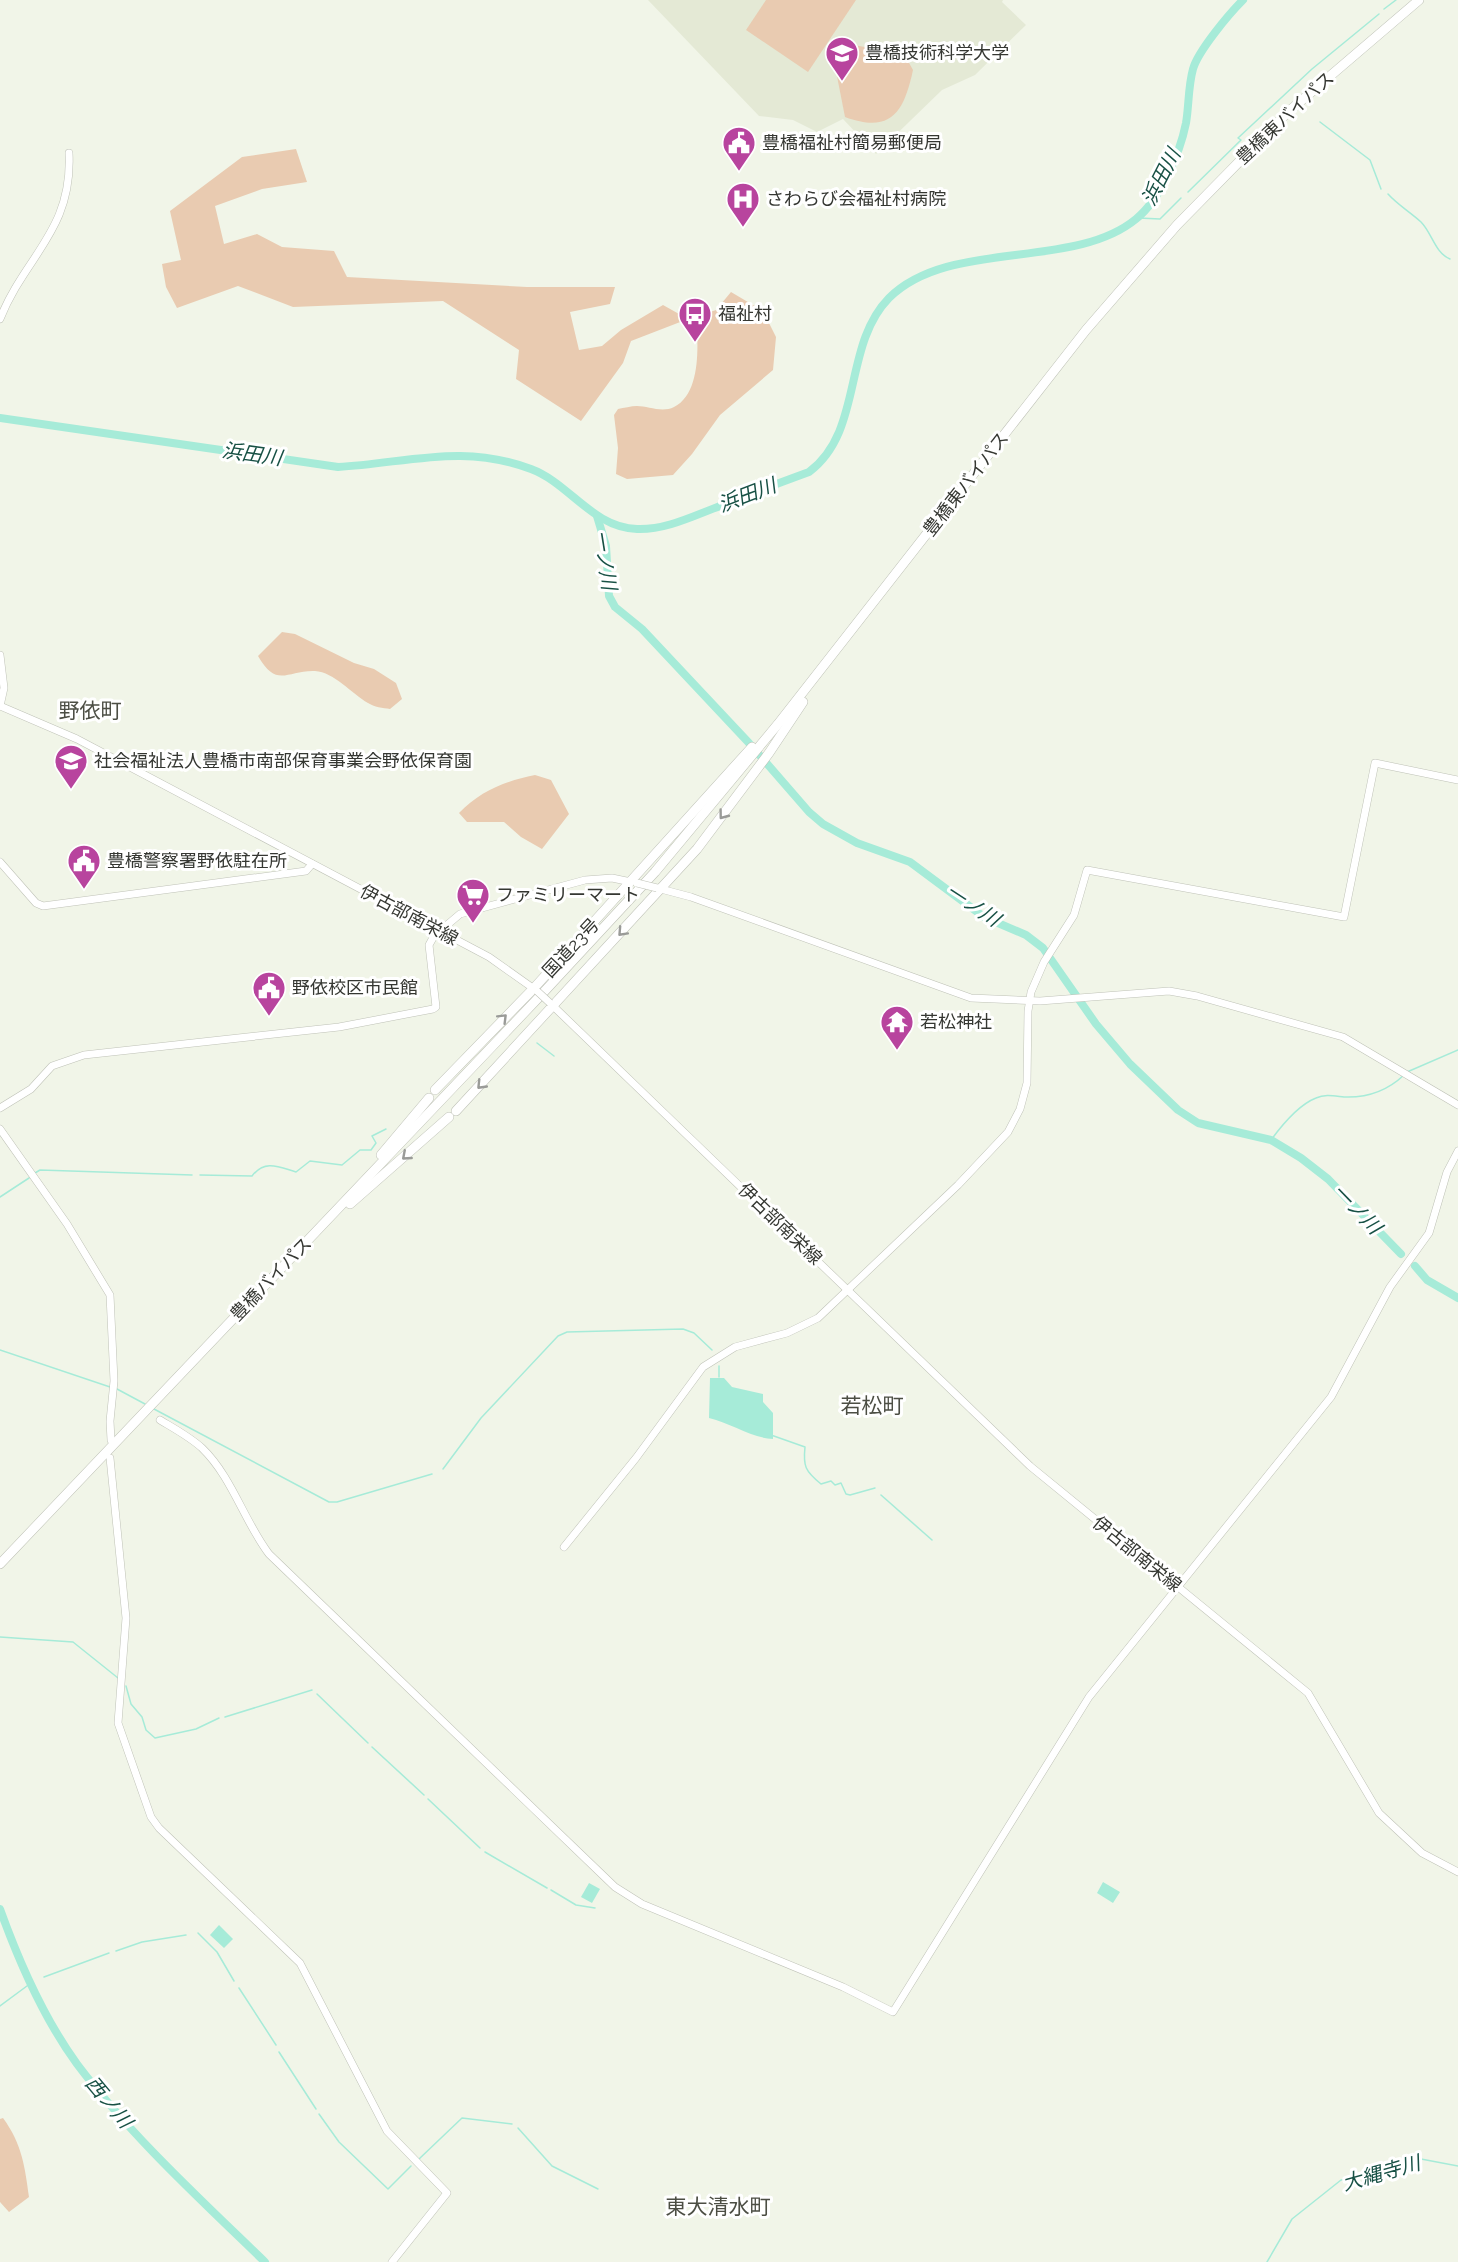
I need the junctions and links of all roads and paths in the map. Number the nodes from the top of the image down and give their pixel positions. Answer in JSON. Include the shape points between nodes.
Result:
{"nodes":[{"id":1,"x":1418,"y":0,"type":"edge"},
{"id":2,"x":1428,"y":0,"type":"edge"},
{"id":3,"x":1389,"y":25,"type":"junction"},
{"id":4,"x":69,"y":153,"type":"dead end"},
{"id":5,"x":0,"y":319,"type":"edge"},
{"id":6,"x":849,"y":632,"type":"junction"},
{"id":7,"x":0,"y":655,"type":"edge"},
{"id":8,"x":0,"y":706,"type":"edge"},
{"id":9,"x":748,"y":756,"type":"junction"},
{"id":10,"x":1458,"y":780,"type":"edge"},
{"id":11,"x":0,"y":863,"type":"edge"},
{"id":12,"x":312,"y":864,"type":"junction"},
{"id":13,"x":634,"y":883,"type":"junction"},
{"id":14,"x":659,"y":889,"type":"junction"},
{"id":15,"x":441,"y":931,"type":"junction"},
{"id":16,"x":538,"y":991,"type":"junction"},
{"id":17,"x":1029,"y":1000,"type":"junction"},
{"id":18,"x":552,"y":1004,"type":"junction"},
{"id":19,"x":1458,"y":1105,"type":"edge"},
{"id":20,"x":0,"y":1108,"type":"edge"},
{"id":21,"x":0,"y":1130,"type":"edge"},
{"id":22,"x":1458,"y":1151,"type":"edge"},
{"id":23,"x":338,"y":1208,"type":"junction"},
{"id":24,"x":314,"y":1234,"type":"junction"},
{"id":25,"x":848,"y":1290,"type":"junction"},
{"id":26,"x":160,"y":1420,"type":"dead end"},
{"id":27,"x":111,"y":1440,"type":"dead end"},
{"id":28,"x":110,"y":1458,"type":"dead end"},
{"id":29,"x":564,"y":1546,"type":"dead end"},
{"id":30,"x":0,"y":1564,"type":"edge"},
{"id":31,"x":1178,"y":1587,"type":"junction"},
{"id":32,"x":1458,"y":1872,"type":"edge"},
{"id":33,"x":392,"y":2262,"type":"edge"}],
"edges":[{"from":1,"to":3,"type":"highway","name":"豊橋東バイパス"},
{"from":2,"to":3,"type":"highway"},
{"from":3,"to":6,"type":"highway","name":"豊橋東バイパス","via":[[1296,105],[1243,157],[1116,294]]},
{"from":4,"to":5,"type":"street","via":[[69,177],[57,221]]},
{"from":6,"to":9,"type":"highway","name":"豊橋東バイパス","via":[[778,724],[766,730]]},
{"from":6,"to":14,"type":"highway","one_way":true,"via":[[758,768],[704,840]]},
{"from":7,"to":8,"type":"street","via":[[4,688]]},
{"from":8,"to":12,"type":"street","name":"伊古部南栄線","via":[[77,739]]},
{"from":9,"to":13,"type":"highway","name":"国道23号"},
{"from":9,"to":16,"type":"highway","via":[[654,872]]},
{"from":10,"to":17,"type":"street","via":[[1375,763],[1344,917],[1087,870],[1080,903],[1044,962]]},
{"from":11,"to":12,"type":"street","via":[[43,906],[306,871]]},
{"from":12,"to":15,"type":"street","name":"伊古部南栄線"},
{"from":13,"to":14,"type":"street","bridge":true},
{"from":13,"to":15,"type":"street","via":[[604,878],[573,883],[460,914]]},
{"from":13,"to":16,"type":"highway","name":"国道23号"},
{"from":14,"to":17,"type":"street","via":[[964,996]]},
{"from":14,"to":18,"type":"highway","one_way":true},
{"from":15,"to":16,"type":"street","name":"伊古部南栄線","via":[[508,968]]},
{"from":15,"to":20,"type":"street","via":[[429,945],[436,1007],[433,1009],[339,1028],[84,1054],[52,1066],[32,1089]]},
{"from":16,"to":18,"type":"street","name":"伊古部南栄線","bridge":true},
{"from":16,"to":23,"type":"highway","name":"豊橋バイパス"},
{"from":23,"to":16,"type":"highway","one_way":true,"via":[[472,1049]]},
{"from":17,"to":19,"type":"street","via":[[1071,1000],[1148,991],[1197,996],[1343,1037]]},
{"from":17,"to":25,"type":"street","via":[[1027,1083],[1008,1132]]},
{"from":18,"to":24,"type":"highway","one_way":true,"via":[[453,1114]]},
{"from":18,"to":25,"type":"street","name":"伊古部南栄線"},
{"from":21,"to":27,"type":"street","via":[[67,1224],[110,1295],[114,1384]]},
{"from":22,"to":31,"type":"street","via":[[1447,1172],[1429,1233],[1389,1287],[1331,1397]]},
{"from":23,"to":24,"type":"highway","name":"豊橋バイパス"},
{"from":24,"to":30,"type":"highway","name":"豊橋バイパス"},
{"from":25,"to":29,"type":"street","via":[[810,1323],[735,1347],[703,1367]]},
{"from":25,"to":31,"type":"street","name":"伊古部南栄線","via":[[1030,1466]]},
{"from":26,"to":31,"type":"street","via":[[188,1436],[216,1464],[250,1529],[269,1554],[615,1887],[651,1908],[843,1987],[893,2012],[1089,1697]]},
{"from":28,"to":33,"type":"street","via":[[126,1618],[120,1731],[155,1823],[300,1963],[387,2132],[447,2193]]},
{"from":31,"to":32,"type":"street","name":"伊古部南栄線","via":[[1308,1693],[1380,1813],[1422,1853]]}]}
